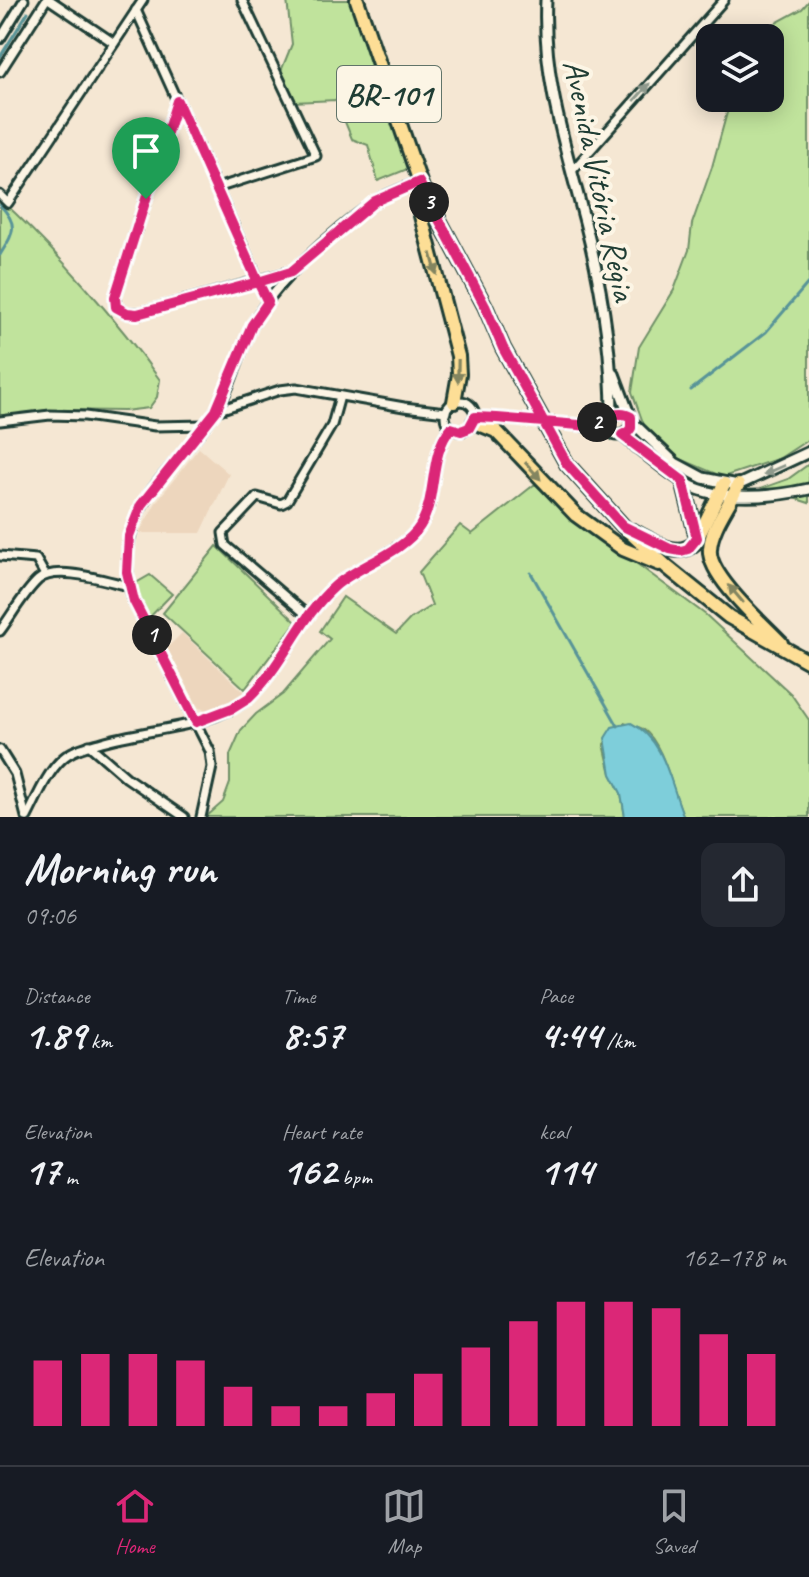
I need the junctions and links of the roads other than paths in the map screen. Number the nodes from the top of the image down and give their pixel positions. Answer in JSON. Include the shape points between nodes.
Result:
{"nodes":[{"id":1,"x":24,"y":0,"type":"edge"},
{"id":2,"x":48,"y":0,"type":"edge"},
{"id":3,"x":143,"y":0,"type":"edge"},
{"id":4,"x":242,"y":0,"type":"edge"},
{"id":5,"x":357,"y":0,"type":"edge"},
{"id":6,"x":546,"y":0,"type":"edge"},
{"id":7,"x":724,"y":0,"type":"edge"},
{"id":8,"x":136,"y":10,"type":"junction"},
{"id":9,"x":0,"y":39,"type":"edge"},
{"id":10,"x":114,"y":43,"type":"junction"},
{"id":11,"x":0,"y":72,"type":"edge"},
{"id":12,"x":177,"y":101,"type":"junction"},
{"id":13,"x":572,"y":171,"type":"junction"},
{"id":14,"x":420,"y":185,"type":"junction"},
{"id":15,"x":217,"y":188,"type":"junction"},
{"id":16,"x":0,"y":195,"type":"edge"},
{"id":17,"x":291,"y":272,"type":"junction"},
{"id":18,"x":258,"y":282,"type":"junction"},
{"id":19,"x":268,"y":302,"type":"junction"},
{"id":20,"x":612,"y":370,"type":"junction"},
{"id":21,"x":340,"y":396,"type":"junction"},
{"id":22,"x":450,"y":407,"type":"junction"},
{"id":23,"x":216,"y":411,"type":"junction"},
{"id":24,"x":610,"y":417,"type":"junction"},
{"id":25,"x":474,"y":419,"type":"junction"},
{"id":26,"x":632,"y":419,"type":"junction"},
{"id":27,"x":0,"y":421,"type":"edge"},
{"id":28,"x":205,"y":425,"type":"junction"},
{"id":29,"x":583,"y":425,"type":"junction"},
{"id":30,"x":451,"y":428,"type":"junction"},
{"id":31,"x":619,"y":435,"type":"junction"},
{"id":32,"x":808,"y":455,"type":"edge"},
{"id":33,"x":683,"y":481,"type":"junction"},
{"id":34,"x":722,"y":489,"type":"junction"},
{"id":35,"x":809,"y":489,"type":"edge"},
{"id":36,"x":736,"y":490,"type":"junction"},
{"id":37,"x":623,"y":526,"type":"junction"},
{"id":38,"x":697,"y":538,"type":"junction"},
{"id":39,"x":0,"y":556,"type":"edge"},
{"id":40,"x":667,"y":567,"type":"junction"},
{"id":41,"x":45,"y":575,"type":"junction"},
{"id":42,"x":129,"y":586,"type":"junction"},
{"id":43,"x":308,"y":616,"type":"junction"},
{"id":44,"x":0,"y":631,"type":"edge"},
{"id":45,"x":788,"y":652,"type":"junction"},
{"id":46,"x":809,"y":662,"type":"edge"},
{"id":47,"x":196,"y":722,"type":"junction"},
{"id":48,"x":89,"y":745,"type":"junction"},
{"id":49,"x":0,"y":750,"type":"edge"},
{"id":50,"x":26,"y":817,"type":"edge"},
{"id":51,"x":184,"y":817,"type":"edge"},
{"id":52,"x":201,"y":817,"type":"edge"}],
"edges":[{"from":1,"to":9,"type":"street"},
{"from":2,"to":10,"type":"street"},
{"from":2,"to":11,"type":"street"},
{"from":3,"to":8,"type":"street"},
{"from":4,"to":15,"type":"street","via":[[316,156]]},
{"from":5,"to":14,"type":"main road","number":"BR-101"},
{"from":6,"to":13,"type":"street","name":"Avenida Vitória Régia","via":[[544,38]]},
{"from":13,"to":7,"type":"street","one_way":true},
{"from":8,"to":10,"type":"street"},
{"from":8,"to":12,"type":"street"},
{"from":10,"to":16,"type":"street","via":[[8,203]]},
{"from":12,"to":15,"type":"street"},
{"from":12,"to":18,"type":"street","via":[[115,304],[137,314]]},
{"from":13,"to":20,"type":"street","name":"Avenida Vitória Régia"},
{"from":14,"to":17,"type":"street","via":[[375,201]]},
{"from":14,"to":22,"type":"main road","one_way":true,"via":[[420,212],[458,356]]},
{"from":14,"to":37,"type":"main road","number":"BR-101","via":[[555,445],[582,484]]},
{"from":15,"to":18,"type":"street"},
{"from":17,"to":18,"type":"street"},
{"from":17,"to":19,"type":"street"},
{"from":18,"to":19,"type":"street"},
{"from":19,"to":23,"type":"street","via":[[252,325]]},
{"from":20,"to":24,"type":"street","name":"Avenida Vitória Régia"},
{"from":20,"to":26,"type":"street","name":"Avenida Vitória Régia"},
{"from":21,"to":22,"type":"street"},
{"from":21,"to":23,"type":"street","via":[[296,388]]},
{"from":21,"to":43,"type":"street","via":[[332,425],[287,501],[257,497],[222,538]]},
{"from":22,"to":25,"type":"street","via":[[462,401],[470,405]]},
{"from":22,"to":30,"type":"street","via":[[446,422]]},
{"from":23,"to":28,"type":"street"},
{"from":24,"to":26,"type":"street","via":[[622,412]]},
{"from":24,"to":29,"type":"street"},
{"from":24,"to":31,"type":"street","via":[[608,429]]},
{"from":25,"to":29,"type":"street","bridge":true},
{"from":25,"to":30,"type":"street","via":[[466,430]]},
{"from":25,"to":40,"type":"main road","one_way":true,"via":[[496,431],[559,500],[596,530],[623,549]]},
{"from":26,"to":31,"type":"street","via":[[628,432]]},
{"from":26,"to":34,"type":"street","via":[[675,463]]},
{"from":27,"to":28,"type":"street","via":[[50,415],[155,426]]},
{"from":28,"to":42,"type":"street","via":[[141,505],[129,536]]},
{"from":29,"to":31,"type":"street"},
{"from":30,"to":43,"type":"street","via":[[440,444],[424,517],[415,533],[337,584]]},
{"from":31,"to":33,"type":"street"},
{"from":32,"to":36,"type":"street","one_way":true},
{"from":33,"to":34,"type":"street"},
{"from":33,"to":38,"type":"main road"},
{"from":34,"to":36,"type":"street"},
{"from":34,"to":38,"type":"main road"},
{"from":35,"to":36,"type":"street"},
{"from":45,"to":36,"type":"main road","one_way":true,"via":[[710,559],[712,539]]},
{"from":37,"to":38,"type":"main road","via":[[681,551]]},
{"from":37,"to":40,"type":"main road","number":"BR-101"},
{"from":39,"to":41,"type":"street","via":[[36,559]]},
{"from":40,"to":45,"type":"main road","number":"BR-101","via":[[729,617]]},
{"from":41,"to":42,"type":"street","via":[[62,573]]},
{"from":41,"to":44,"type":"street"},
{"from":42,"to":47,"type":"street"},
{"from":43,"to":47,"type":"street","via":[[249,698]]},
{"from":45,"to":46,"type":"main road","number":"BR-101"},
{"from":47,"to":48,"type":"street"},
{"from":47,"to":52,"type":"street","via":[[212,759]]},
{"from":48,"to":50,"type":"street","via":[[63,758]]},
{"from":48,"to":51,"type":"street"},
{"from":49,"to":50,"type":"street","via":[[15,774]]}]}
